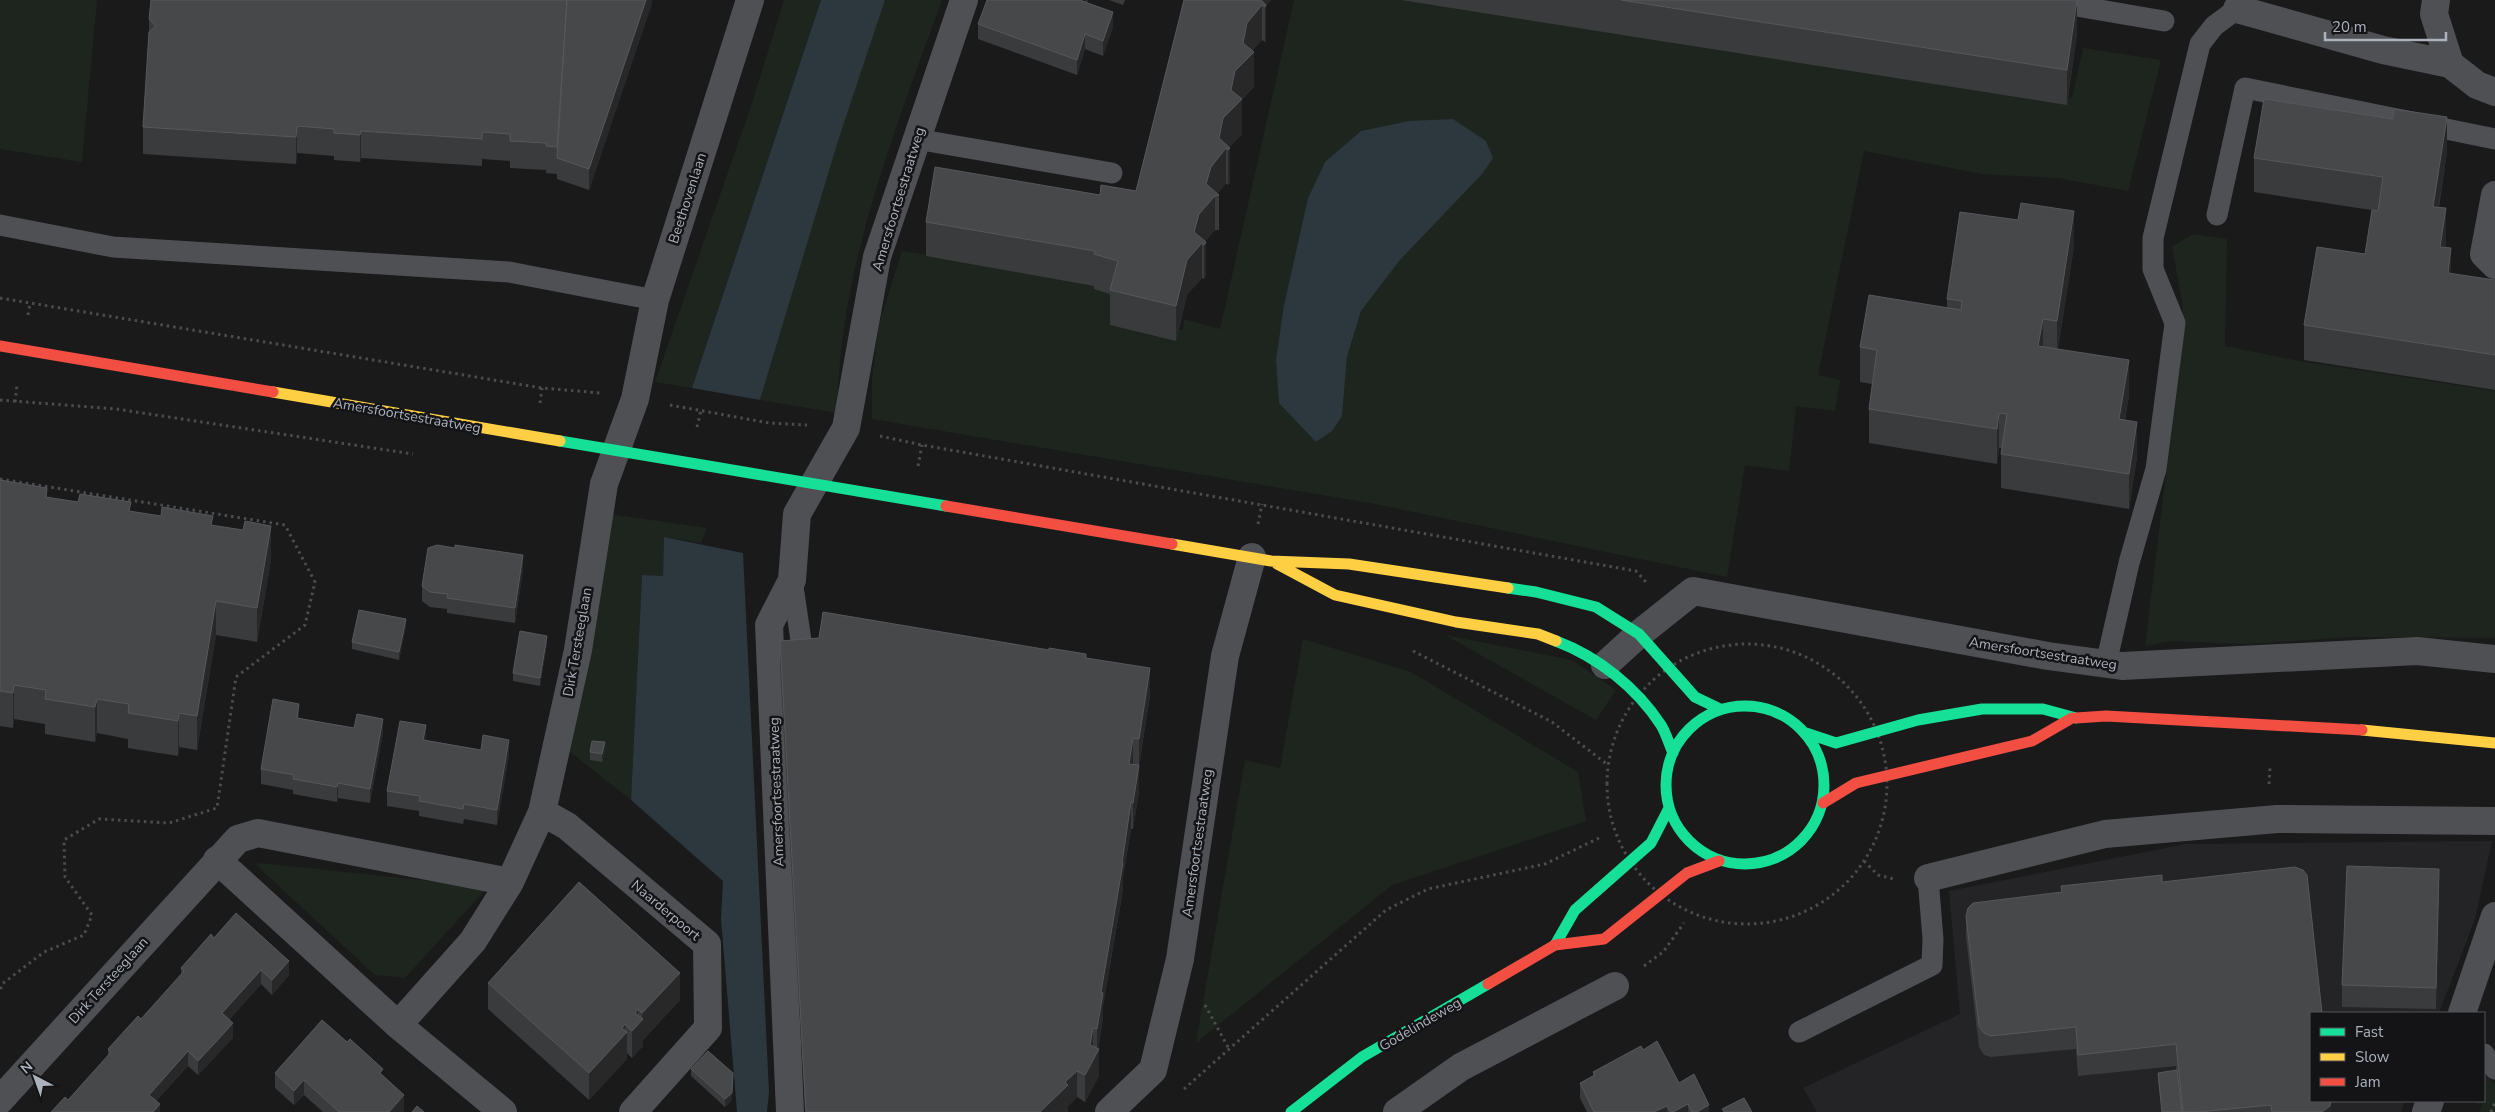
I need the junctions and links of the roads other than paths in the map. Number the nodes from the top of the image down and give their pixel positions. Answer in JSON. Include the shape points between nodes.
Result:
{"nodes":[{"id":1,"x":750,"y":0,"type":"edge"},
{"id":2,"x":964,"y":0,"type":"edge"},
{"id":3,"x":2041,"y":0,"type":"edge"},
{"id":4,"x":2436,"y":0,"type":"edge"},
{"id":5,"x":2237,"y":9,"type":"joint"},
{"id":6,"x":2164,"y":21,"type":"dead end"},
{"id":7,"x":2450,"y":64,"type":"junction"},
{"id":8,"x":2495,"y":92,"type":"edge"},
{"id":9,"x":916,"y":139,"type":"junction"},
{"id":10,"x":2495,"y":139,"type":"edge"},
{"id":11,"x":1112,"y":173,"type":"dead end"},
{"id":12,"x":2495,"y":195,"type":"edge"},
{"id":13,"x":2217,"y":215,"type":"dead end"},
{"id":14,"x":0,"y":225,"type":"edge"},
{"id":15,"x":2495,"y":265,"type":"edge"},
{"id":16,"x":655,"y":300,"type":"junction"},
{"id":17,"x":0,"y":346,"type":"edge"},
{"id":18,"x":635,"y":399,"type":"joint"},
{"id":19,"x":617,"y":451,"type":"junction"},
{"id":20,"x":815,"y":483,"type":"junction"},
{"id":21,"x":1262,"y":559,"type":"junction"},
{"id":22,"x":792,"y":580,"type":"junction"},
{"id":23,"x":1639,"y":634,"type":"junction"},
{"id":24,"x":2495,"y":659,"type":"edge"},
{"id":25,"x":2106,"y":664,"type":"junction"},
{"id":26,"x":1605,"y":665,"type":"junction"},
{"id":27,"x":807,"y":684,"type":"edge"},
{"id":28,"x":1720,"y":709,"type":"junction"},
{"id":29,"x":2072,"y":718,"type":"junction"},
{"id":30,"x":1806,"y":733,"type":"junction"},
{"id":31,"x":2495,"y":743,"type":"edge"},
{"id":32,"x":1673,"y":753,"type":"junction"},
{"id":33,"x":1823,"y":803,"type":"junction"},
{"id":34,"x":1669,"y":808,"type":"junction"},
{"id":35,"x":542,"y":812,"type":"junction"},
{"id":36,"x":2495,"y":820,"type":"edge"},
{"id":37,"x":216,"y":860,"type":"junction"},
{"id":38,"x":1719,"y":861,"type":"junction"},
{"id":39,"x":1928,"y":878,"type":"joint"},
{"id":40,"x":510,"y":882,"type":"junction"},
{"id":41,"x":2495,"y":916,"type":"edge"},
{"id":42,"x":1555,"y":945,"type":"junction"},
{"id":43,"x":1615,"y":986,"type":"road end"},
{"id":44,"x":2462,"y":1012,"type":"edge"},
{"id":45,"x":398,"y":1025,"type":"junction"},
{"id":46,"x":1799,"y":1032,"type":"dead end"},
{"id":47,"x":2485,"y":1055,"type":"edge"},
{"id":48,"x":2495,"y":1068,"type":"edge"},
{"id":49,"x":0,"y":1100,"type":"edge"},
{"id":50,"x":503,"y":1112,"type":"edge"},
{"id":51,"x":633,"y":1112,"type":"edge"},
{"id":52,"x":790,"y":1112,"type":"edge"},
{"id":53,"x":1109,"y":1112,"type":"edge"},
{"id":54,"x":1291,"y":1112,"type":"edge"},
{"id":55,"x":1397,"y":1112,"type":"edge"}],
"edges":[{"from":1,"to":16,"type":"street","name":"Beethovenlaan"},
{"from":2,"to":9,"type":"street","name":"Amersfoortsestraatweg"},
{"from":3,"to":6,"type":"lane"},
{"from":4,"to":7,"type":"street","via":[[2434,14]]},
{"from":5,"to":7,"type":"street","via":[[2383,50]]},
{"from":5,"to":25,"type":"lane","via":[[2214,26],[2200,44],[2153,238],[2153,269],[2175,323],[2156,469],[2129,563]]},
{"from":7,"to":8,"type":"street","via":[[2477,85]]},
{"from":9,"to":11,"type":"lane"},
{"from":9,"to":20,"type":"street","name":"Amersfoortsestraatweg","via":[[877,257],[846,428]]},
{"from":10,"to":13,"type":"lane","via":[[2245,88]]},
{"from":12,"to":15,"type":"street","via":[[2484,254]]},
{"from":14,"to":16,"type":"lane","via":[[113,247],[509,272]]},
{"from":16,"to":18,"type":"street","name":"Beethovenlaan"},
{"from":17,"to":19,"type":"street","name":"Amersfoortsestraatweg"},
{"from":18,"to":19,"type":"street","name":"Dirk Tersteeglaan"},
{"from":19,"to":20,"type":"street","name":"Amersfoortsestraatweg"},
{"from":19,"to":35,"type":"street","name":"Dirk Tersteeglaan","via":[[604,484],[578,650]]},
{"from":20,"to":21,"type":"street","name":"Amersfoortsestraatweg"},
{"from":20,"to":22,"type":"street","name":"Amersfoortsestraatweg","via":[[797,514]]},
{"from":21,"to":23,"type":"street","name":"Amersfoortsestraatweg","via":[[1349,564],[1536,592],[1596,607]]},
{"from":21,"to":26,"type":"street","name":"Amersfoortsestraatweg","via":[[1334,595],[1456,622],[1538,634],[1580,650]]},
{"from":21,"to":53,"type":"street","name":"Amersfoortsestraatweg","via":[[1237,606],[1225,656],[1180,959],[1153,1070]]},
{"from":22,"to":27,"type":"lane"},
{"from":22,"to":52,"type":"street","name":"Amersfoortsestraatweg","via":[[769,625]]},
{"from":23,"to":25,"type":"street","name":"Amersfoortsestraatweg","via":[[1693,591]]},
{"from":23,"to":26,"type":"street","name":"Amersfoortsestraatweg"},
{"from":23,"to":28,"type":"street","name":"Amersfoortsestraatweg","via":[[1695,697]]},
{"from":24,"to":25,"type":"street","name":"Amersfoortsestraatweg","via":[[2417,652],[2122,666]]},
{"from":26,"to":32,"type":"street","name":"Amersfoortsestraatweg","via":[[1661,724]]},
{"from":28,"to":30,"type":"street","via":[[1758,706],[1776,711]]},
{"from":28,"to":32,"type":"street","via":[[1692,727]]},
{"from":29,"to":30,"type":"street","via":[[2043,709],[1982,709],[1918,720],[1836,743]]},
{"from":29,"to":31,"type":"street","via":[[2106,716],[2325,726]]},
{"from":29,"to":33,"type":"street","via":[[2032,741],[1856,783]]},
{"from":30,"to":33,"type":"street","via":[[1823,766]]},
{"from":32,"to":34,"type":"street","via":[[1667,771]]},
{"from":33,"to":38,"type":"street","via":[[1806,837],[1783,855],[1756,864]]},
{"from":34,"to":38,"type":"street","via":[[1683,835],[1705,854]]},
{"from":34,"to":42,"type":"street","via":[[1651,843],[1575,910]]},
{"from":35,"to":40,"type":"street","name":"Dirk Tersteeglaan"},
{"from":35,"to":51,"type":"street","name":"Naarderpoort","via":[[567,826],[707,944],[708,1028]]},
{"from":36,"to":39,"type":"street","via":[[2278,819],[2105,834]]},
{"from":37,"to":40,"type":"street","name":"Dirk Tersteeglaan","via":[[238,839],[258,833]]},
{"from":37,"to":45,"type":"street"},
{"from":37,"to":49,"type":"street","name":"Dirk Tersteeglaan"},
{"from":38,"to":42,"type":"street","name":"Godelindeweg","via":[[1686,873],[1604,939]]},
{"from":39,"to":46,"type":"lane","via":[[1932,965]]},
{"from":40,"to":45,"type":"street","name":"Dirk Tersteeglaan","via":[[474,941]]},
{"from":41,"to":44,"type":"street"},
{"from":42,"to":54,"type":"street","name":"Godelindeweg","via":[[1362,1057]]},
{"from":43,"to":55,"type":"street","via":[[1461,1067]]},
{"from":45,"to":50,"type":"street"},
{"from":47,"to":48,"type":"lane"}]}
